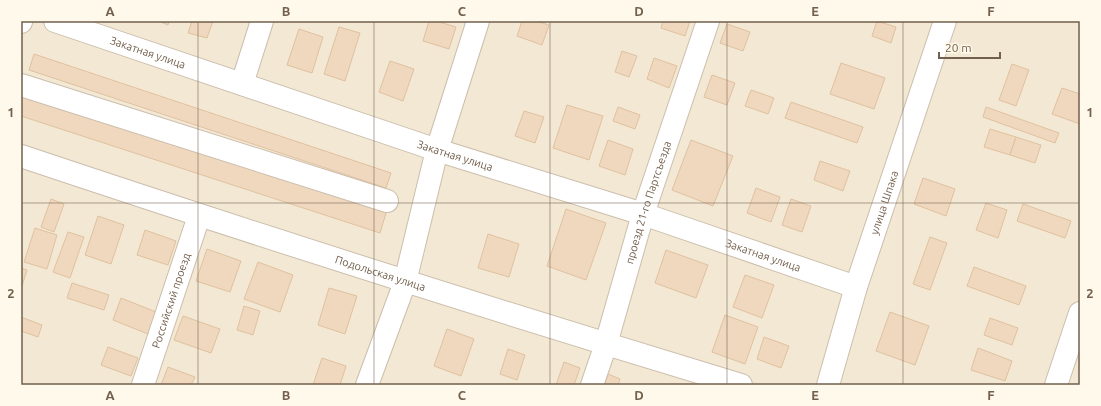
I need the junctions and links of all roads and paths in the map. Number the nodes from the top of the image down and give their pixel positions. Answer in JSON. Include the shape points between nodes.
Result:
{"nodes":[{"id":1,"x":55,"y":21,"type":"edge"},
{"id":2,"x":262,"y":21,"type":"edge"},
{"id":3,"x":478,"y":21,"type":"edge"},
{"id":4,"x":708,"y":21,"type":"edge"},
{"id":5,"x":945,"y":21,"type":"edge"},
{"id":6,"x":242,"y":84,"type":"junction"},
{"id":7,"x":21,"y":85,"type":"edge"},
{"id":8,"x":437,"y":150,"type":"junction"},
{"id":9,"x":21,"y":156,"type":"edge"},
{"id":10,"x":387,"y":202,"type":"dead end"},
{"id":11,"x":643,"y":214,"type":"junction"},
{"id":12,"x":198,"y":216,"type":"junction"},
{"id":13,"x":405,"y":282,"type":"junction"},
{"id":14,"x":856,"y":287,"type":"junction"},
{"id":15,"x":1080,"y":313,"type":"edge"},
{"id":16,"x":606,"y":344,"type":"junction"},
{"id":17,"x":1075,"y":346,"type":"edge"},
{"id":18,"x":144,"y":385,"type":"edge"},
{"id":19,"x":367,"y":385,"type":"edge"},
{"id":20,"x":592,"y":385,"type":"edge"},
{"id":21,"x":741,"y":385,"type":"edge"},
{"id":22,"x":828,"y":385,"type":"edge"},
{"id":23,"x":1056,"y":385,"type":"edge"}],
"edges":[{"from":1,"to":6,"type":"street","name":"Закатная улица"},
{"from":2,"to":6,"type":"street"},
{"from":3,"to":8,"type":"street"},
{"from":4,"to":11,"type":"street","name":"проезд 21-го Партсъезда"},
{"from":5,"to":14,"type":"street","name":"улица Шпака"},
{"from":6,"to":8,"type":"street","name":"Закатная улица"},
{"from":7,"to":10,"type":"street"},
{"from":8,"to":11,"type":"street","name":"Закатная улица"},
{"from":8,"to":13,"type":"street"},
{"from":9,"to":12,"type":"street","name":"Подольская улица"},
{"from":11,"to":14,"type":"street","name":"Закатная улица"},
{"from":11,"to":16,"type":"street","name":"проезд 21-го Партсъезда"},
{"from":12,"to":13,"type":"street","name":"Подольская улица"},
{"from":12,"to":18,"type":"street","name":"Российский проезд"},
{"from":13,"to":16,"type":"street","name":"Подольская улица"},
{"from":13,"to":19,"type":"street"},
{"from":14,"to":22,"type":"street","name":"улица Шпака"},
{"from":15,"to":17,"type":"street"},
{"from":16,"to":20,"type":"street","name":"проезд 21-го Партсъезда"},
{"from":16,"to":21,"type":"street","name":"Подольская улица"},
{"from":17,"to":23,"type":"street"}]}
